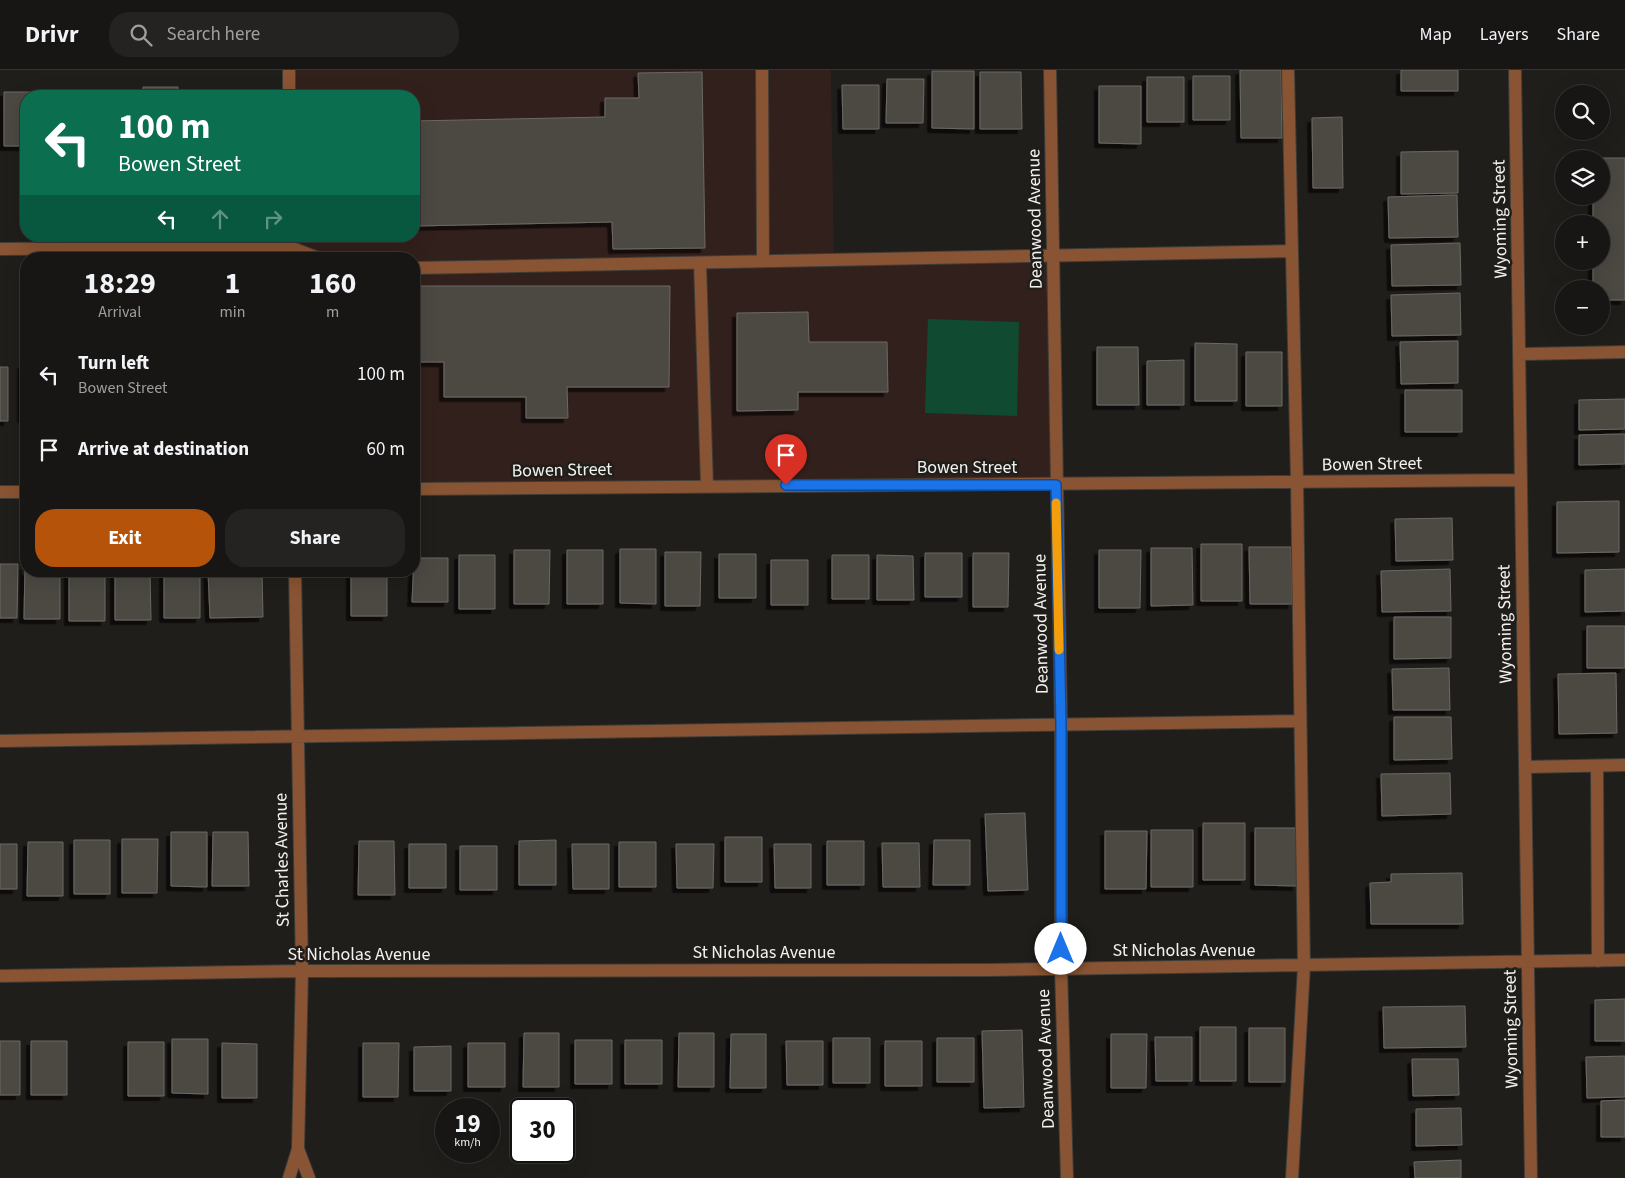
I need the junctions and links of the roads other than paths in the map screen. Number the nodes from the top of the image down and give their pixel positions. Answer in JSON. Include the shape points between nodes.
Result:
{"nodes":[{"id":1,"x":289,"y":70,"type":"edge"},
{"id":2,"x":762,"y":70,"type":"edge"},
{"id":3,"x":1050,"y":70,"type":"edge"},
{"id":4,"x":1288,"y":70,"type":"edge"},
{"id":5,"x":1515,"y":70,"type":"edge"},
{"id":6,"x":289,"y":90,"type":"edge"},
{"id":7,"x":290,"y":247,"type":"edge"},
{"id":8,"x":0,"y":249,"type":"edge"},
{"id":9,"x":1292,"y":251,"type":"junction"},
{"id":10,"x":303,"y":252,"type":"edge"},
{"id":11,"x":1053,"y":257,"type":"junction"},
{"id":12,"x":764,"y":261,"type":"junction"},
{"id":13,"x":700,"y":263,"type":"junction"},
{"id":14,"x":420,"y":268,"type":"edge"},
{"id":15,"x":1625,"y":352,"type":"edge"},
{"id":16,"x":1519,"y":354,"type":"junction"},
{"id":17,"x":1521,"y":480,"type":"junction"},
{"id":18,"x":1297,"y":482,"type":"junction"},
{"id":19,"x":1056,"y":485,"type":"junction"},
{"id":20,"x":707,"y":486,"type":"junction"},
{"id":21,"x":420,"y":489,"type":"edge"},
{"id":22,"x":0,"y":492,"type":"edge"},
{"id":23,"x":20,"y":492,"type":"edge"},
{"id":24,"x":295,"y":577,"type":"edge"},
{"id":25,"x":1300,"y":721,"type":"junction"},
{"id":26,"x":1061,"y":725,"type":"junction"},
{"id":27,"x":298,"y":737,"type":"junction"},
{"id":28,"x":0,"y":741,"type":"edge"},
{"id":29,"x":1625,"y":765,"type":"edge"},
{"id":30,"x":1597,"y":766,"type":"junction"},
{"id":31,"x":1525,"y":767,"type":"junction"},
{"id":32,"x":1625,"y":960,"type":"edge"},
{"id":33,"x":1598,"y":961,"type":"junction"},
{"id":34,"x":1528,"y":962,"type":"junction"},
{"id":35,"x":1304,"y":966,"type":"junction"},
{"id":36,"x":1061,"y":968,"type":"junction"},
{"id":37,"x":302,"y":971,"type":"junction"},
{"id":38,"x":0,"y":976,"type":"edge"},
{"id":39,"x":298,"y":1149,"type":"junction"},
{"id":40,"x":290,"y":1178,"type":"edge"},
{"id":41,"x":309,"y":1178,"type":"edge"},
{"id":42,"x":1067,"y":1178,"type":"edge"},
{"id":43,"x":1292,"y":1178,"type":"edge"},
{"id":44,"x":1531,"y":1178,"type":"edge"}],
"edges":[{"from":1,"to":6,"type":"street"},
{"from":2,"to":12,"type":"street"},
{"from":3,"to":11,"type":"street","name":"Deanwood Avenue"},
{"from":4,"to":9,"type":"street"},
{"from":5,"to":16,"type":"street","name":"Wyoming Street"},
{"from":7,"to":8,"type":"street"},
{"from":7,"to":10,"type":"street"},
{"from":9,"to":11,"type":"street"},
{"from":9,"to":18,"type":"street"},
{"from":11,"to":12,"type":"street"},
{"from":11,"to":19,"type":"street","name":"Deanwood Avenue"},
{"from":12,"to":13,"type":"street"},
{"from":13,"to":14,"type":"street"},
{"from":13,"to":20,"type":"street"},
{"from":15,"to":16,"type":"street"},
{"from":16,"to":17,"type":"street","name":"Wyoming Street"},
{"from":17,"to":18,"type":"street","name":"Bowen Street"},
{"from":17,"to":31,"type":"street","name":"Wyoming Street"},
{"from":18,"to":19,"type":"street","name":"Bowen Street"},
{"from":18,"to":25,"type":"street"},
{"from":19,"to":20,"type":"street","name":"Bowen Street"},
{"from":19,"to":26,"type":"street","name":"Deanwood Avenue"},
{"from":20,"to":21,"type":"street","name":"Bowen Street"},
{"from":22,"to":23,"type":"street"},
{"from":24,"to":27,"type":"street","name":"St Charles Avenue"},
{"from":25,"to":26,"type":"street"},
{"from":25,"to":35,"type":"street"},
{"from":26,"to":27,"type":"street"},
{"from":26,"to":36,"type":"street","name":"Deanwood Avenue"},
{"from":27,"to":28,"type":"street"},
{"from":27,"to":37,"type":"street","name":"St Charles Avenue"},
{"from":29,"to":30,"type":"street"},
{"from":30,"to":31,"type":"street"},
{"from":30,"to":33,"type":"street"},
{"from":31,"to":34,"type":"street","name":"Wyoming Street"},
{"from":32,"to":33,"type":"street","name":"St Nicholas Avenue"},
{"from":33,"to":34,"type":"street","name":"St Nicholas Avenue"},
{"from":34,"to":35,"type":"street","name":"St Nicholas Avenue"},
{"from":34,"to":44,"type":"street","name":"Wyoming Street"},
{"from":35,"to":36,"type":"street","name":"St Nicholas Avenue"},
{"from":35,"to":43,"type":"street"},
{"from":36,"to":37,"type":"street","name":"St Nicholas Avenue"},
{"from":36,"to":42,"type":"street","name":"Deanwood Avenue"},
{"from":37,"to":38,"type":"street","name":"St Nicholas Avenue"},
{"from":37,"to":39,"type":"street","name":"St Charles Avenue"},
{"from":39,"to":40,"type":"street"},
{"from":39,"to":41,"type":"street"}]}
